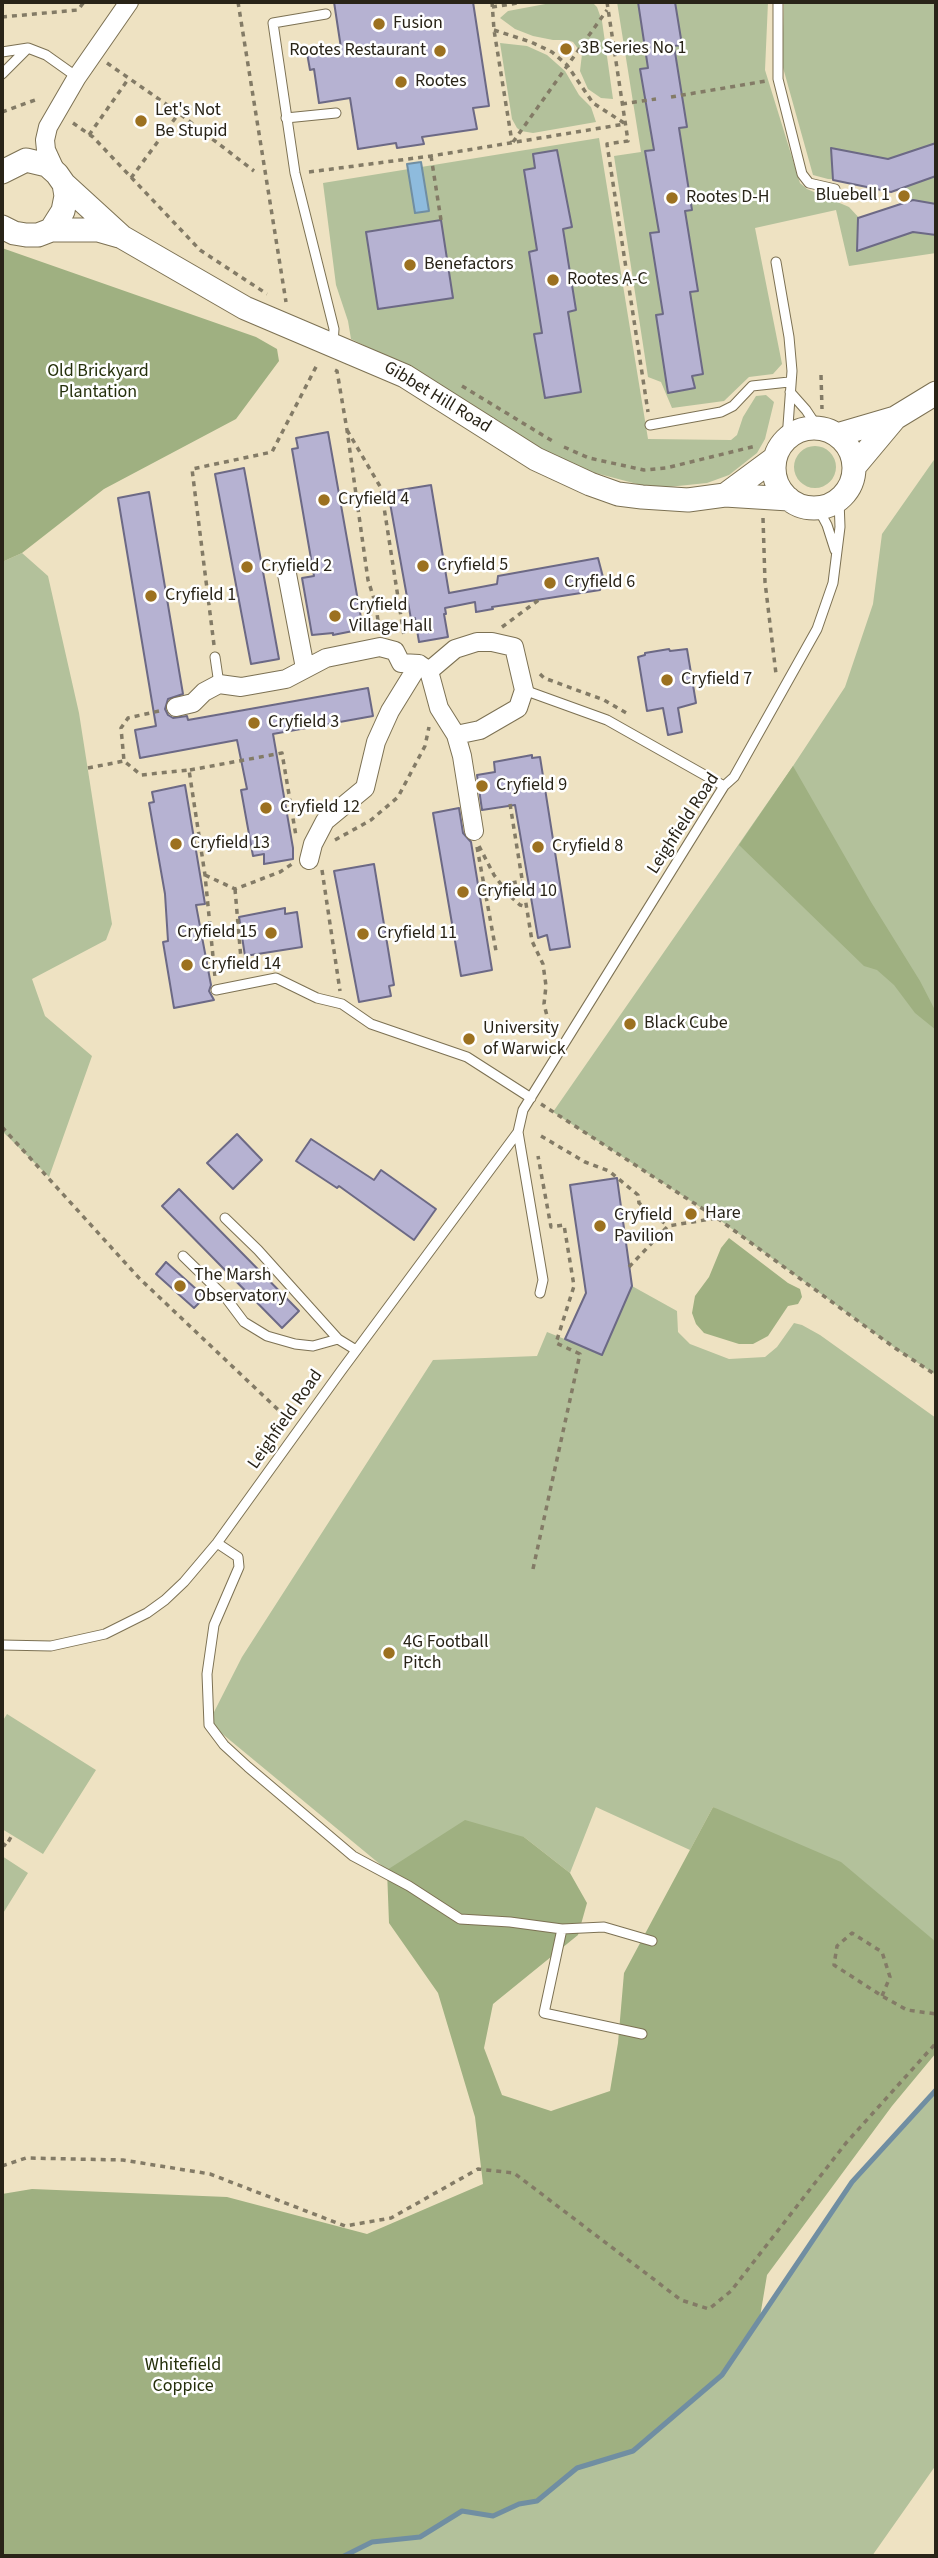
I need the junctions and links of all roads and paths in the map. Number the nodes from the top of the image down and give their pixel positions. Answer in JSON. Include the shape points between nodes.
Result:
{"nodes":[{"id":1,"x":84,"y":2,"type":"edge"},
{"id":2,"x":129,"y":2,"type":"edge"},
{"id":3,"x":238,"y":2,"type":"edge"},
{"id":4,"x":524,"y":2,"type":"edge"},
{"id":5,"x":607,"y":2,"type":"edge"},
{"id":6,"x":778,"y":2,"type":"edge"},
{"id":7,"x":492,"y":4,"type":"edge"},
{"id":8,"x":608,"y":8,"type":"junction"},
{"id":9,"x":327,"y":14,"type":"dead end"},
{"id":10,"x":2,"y":17,"type":"edge"},
{"id":11,"x":494,"y":30,"type":"junction"},
{"id":12,"x":29,"y":48,"type":"junction"},
{"id":13,"x":2,"y":52,"type":"edge"},
{"id":14,"x":94,"y":54,"type":"junction"},
{"id":15,"x":566,"y":65,"type":"junction"},
{"id":16,"x":2,"y":74,"type":"edge"},
{"id":17,"x":77,"y":77,"type":"junction"},
{"id":18,"x":129,"y":78,"type":"junction"},
{"id":19,"x":778,"y":79,"type":"junction"},
{"id":20,"x":671,"y":97,"type":"dead end"},
{"id":21,"x":656,"y":99,"type":"dead end"},
{"id":22,"x":35,"y":100,"type":"dead end"},
{"id":23,"x":622,"y":104,"type":"junction"},
{"id":24,"x":2,"y":112,"type":"edge"},
{"id":25,"x":179,"y":113,"type":"junction"},
{"id":26,"x":336,"y":113,"type":"dead end"},
{"id":27,"x":286,"y":118,"type":"junction"},
{"id":28,"x":73,"y":123,"type":"dead end"},
{"id":29,"x":625,"y":124,"type":"junction"},
{"id":30,"x":89,"y":135,"type":"junction"},
{"id":31,"x":513,"y":142,"type":"junction"},
{"id":32,"x":431,"y":156,"type":"junction"},
{"id":33,"x":254,"y":171,"type":"dead end"},
{"id":34,"x":2,"y":172,"type":"edge"},
{"id":35,"x":295,"y":173,"type":"junction"},
{"id":36,"x":131,"y":177,"type":"junction"},
{"id":37,"x":60,"y":179,"type":"junction"},
{"id":38,"x":835,"y":189,"type":"dead end"},
{"id":39,"x":441,"y":220,"type":"dead end"},
{"id":40,"x":2,"y":227,"type":"edge"},
{"id":41,"x":51,"y":230,"type":"junction"},
{"id":42,"x":122,"y":237,"type":"junction"},
{"id":43,"x":776,"y":262,"type":"dead end"},
{"id":44,"x":333,"y":345,"type":"junction"},
{"id":45,"x":318,"y":363,"type":"dead end"},
{"id":46,"x":337,"y":371,"type":"dead end"},
{"id":47,"x":821,"y":375,"type":"dead end"},
{"id":48,"x":789,"y":382,"type":"junction"},
{"id":49,"x":457,"y":383,"type":"dead end"},
{"id":50,"x":790,"y":392,"type":"junction"},
{"id":51,"x":936,"y":393,"type":"edge"},
{"id":52,"x":895,"y":418,"type":"junction"},
{"id":53,"x":650,"y":425,"type":"joint"},
{"id":54,"x":826,"y":425,"type":"junction"},
{"id":55,"x":347,"y":430,"type":"junction"},
{"id":56,"x":781,"y":448,"type":"junction"},
{"id":57,"x":854,"y":467,"type":"junction"},
{"id":58,"x":754,"y":474,"type":"junction"},
{"id":59,"x":725,"y":495,"type":"junction"},
{"id":60,"x":759,"y":498,"type":"junction"},
{"id":61,"x":789,"y":499,"type":"junction"},
{"id":62,"x":829,"y":504,"type":"junction"},
{"id":63,"x":836,"y":555,"type":"junction"},
{"id":64,"x":287,"y":574,"type":"dead end"},
{"id":65,"x":540,"y":599,"type":"dead end"},
{"id":66,"x":498,"y":630,"type":"dead end"},
{"id":67,"x":384,"y":632,"type":"dead end"},
{"id":68,"x":394,"y":634,"type":"dead end"},
{"id":69,"x":404,"y":636,"type":"junction"},
{"id":70,"x":215,"y":657,"type":"joint"},
{"id":71,"x":305,"y":668,"type":"junction"},
{"id":72,"x":424,"y":668,"type":"junction"},
{"id":73,"x":219,"y":684,"type":"junction"},
{"id":74,"x":524,"y":690,"type":"junction"},
{"id":75,"x":781,"y":696,"type":"junction"},
{"id":76,"x":176,"y":707,"type":"joint"},
{"id":77,"x":430,"y":720,"type":"dead end"},
{"id":78,"x":456,"y":735,"type":"junction"},
{"id":79,"x":124,"y":761,"type":"junction"},
{"id":80,"x":88,"y":768,"type":"dead end"},
{"id":81,"x":189,"y":770,"type":"junction"},
{"id":82,"x":724,"y":786,"type":"junction"},
{"id":83,"x":510,"y":804,"type":"dead end"},
{"id":84,"x":474,"y":831,"type":"dead end"},
{"id":85,"x":329,"y":844,"type":"dead end"},
{"id":86,"x":310,"y":861,"type":"junction"},
{"id":87,"x":205,"y":875,"type":"junction"},
{"id":88,"x":522,"y":881,"type":"junction"},
{"id":89,"x":502,"y":885,"type":"junction"},
{"id":90,"x":235,"y":889,"type":"junction"},
{"id":91,"x":527,"y":907,"type":"junction"},
{"id":92,"x":496,"y":951,"type":"dead end"},
{"id":93,"x":243,"y":984,"type":"junction"},
{"id":94,"x":216,"y":990,"type":"joint"},
{"id":95,"x":342,"y":1003,"type":"junction"},
{"id":96,"x":563,"y":1045,"type":"junction"},
{"id":97,"x":531,"y":1098,"type":"junction"},
{"id":98,"x":542,"y":1105,"type":"dead end"},
{"id":99,"x":2,"y":1127,"type":"edge"},
{"id":100,"x":519,"y":1132,"type":"junction"},
{"id":101,"x":541,"y":1136,"type":"dead end"},
{"id":102,"x":537,"y":1150,"type":"dead end"},
{"id":103,"x":225,"y":1218,"type":"dead end"},
{"id":104,"x":717,"y":1218,"type":"junction"},
{"id":105,"x":668,"y":1226,"type":"junction"},
{"id":106,"x":183,"y":1256,"type":"dead end"},
{"id":107,"x":629,"y":1268,"type":"dead end"},
{"id":108,"x":540,"y":1293,"type":"dead end"},
{"id":109,"x":338,"y":1339,"type":"junction"},
{"id":110,"x":356,"y":1350,"type":"junction"},
{"id":111,"x":936,"y":1375,"type":"edge"},
{"id":112,"x":285,"y":1426,"type":"dead end"},
{"id":113,"x":217,"y":1543,"type":"junction"},
{"id":114,"x":533,"y":1569,"type":"dead end"},
{"id":115,"x":2,"y":1645,"type":"edge"},
{"id":116,"x":12,"y":1835,"type":"dead end"},
{"id":117,"x":2,"y":1843,"type":"edge"},
{"id":118,"x":562,"y":1929,"type":"junction"},
{"id":119,"x":652,"y":1941,"type":"dead end"},
{"id":120,"x":882,"y":1996,"type":"junction"},
{"id":121,"x":936,"y":2014,"type":"edge"},
{"id":122,"x":642,"y":2034,"type":"dead end"},
{"id":123,"x":936,"y":2043,"type":"edge"},
{"id":124,"x":2,"y":2166,"type":"edge"}],
"edges":[{"from":1,"to":10,"type":"path","via":[[78,10]]},
{"from":2,"to":14,"type":"street"},
{"from":3,"to":36,"type":"path","via":[[286,306],[200,250]]},
{"from":4,"to":7,"type":"path"},
{"from":5,"to":8,"type":"path"},
{"from":6,"to":19,"type":"lane"},
{"from":7,"to":11,"type":"path"},
{"from":8,"to":15,"type":"path"},
{"from":8,"to":23,"type":"path"},
{"from":9,"to":27,"type":"lane","via":[[273,23]]},
{"from":11,"to":15,"type":"path","via":[[542,46]]},
{"from":11,"to":31,"type":"path"},
{"from":12,"to":13,"type":"lane"},
{"from":12,"to":16,"type":"lane"},
{"from":12,"to":17,"type":"lane"},
{"from":14,"to":17,"type":"street"},
{"from":14,"to":18,"type":"path"},
{"from":15,"to":29,"type":"path","via":[[593,103]]},
{"from":15,"to":31,"type":"path"},
{"from":17,"to":37,"type":"street","via":[[45,140]]},
{"from":18,"to":25,"type":"path"},
{"from":18,"to":30,"type":"path"},
{"from":19,"to":20,"type":"path"},
{"from":19,"to":38,"type":"lane","via":[[802,174],[809,183]]},
{"from":21,"to":23,"type":"path"},
{"from":22,"to":24,"type":"path"},
{"from":23,"to":29,"type":"path"},
{"from":25,"to":33,"type":"path"},
{"from":25,"to":36,"type":"path"},
{"from":26,"to":27,"type":"lane"},
{"from":27,"to":35,"type":"lane"},
{"from":28,"to":30,"type":"path"},
{"from":29,"to":31,"type":"path"},
{"from":29,"to":53,"type":"path","via":[[628,141],[607,144]]},
{"from":30,"to":36,"type":"path"},
{"from":31,"to":32,"type":"path"},
{"from":32,"to":35,"type":"path"},
{"from":32,"to":39,"type":"path"},
{"from":34,"to":37,"type":"street","name":"Gibbet Hill Road","via":[[26,160],[47,165]]},
{"from":35,"to":44,"type":"lane","via":[[334,329]]},
{"from":37,"to":41,"type":"street","via":[[66,196],[64,211]]},
{"from":37,"to":42,"type":"street","name":"Gibbet Hill Road"},
{"from":40,"to":41,"type":"street","name":"Gibbet Hill Road","via":[[26,235]]},
{"from":41,"to":42,"type":"street","name":"Gibbet Hill Road","via":[[98,230]]},
{"from":42,"to":44,"type":"street","name":"Gibbet Hill Road","via":[[245,308]]},
{"from":43,"to":48,"type":"lane","via":[[789,337]]},
{"from":44,"to":59,"type":"street","name":"Gibbet Hill Road","via":[[405,376],[536,459],[590,484],[642,497]]},
{"from":45,"to":70,"type":"path","via":[[272,452],[192,469]]},
{"from":46,"to":55,"type":"path"},
{"from":47,"to":54,"type":"path"},
{"from":48,"to":50,"type":"lane"},
{"from":48,"to":53,"type":"lane","via":[[752,386],[722,412]]},
{"from":49,"to":58,"type":"path","via":[[553,442],[589,458],[655,469],[750,447]]},
{"from":50,"to":54,"type":"lane"},
{"from":50,"to":56,"type":"lane"},
{"from":51,"to":52,"type":"street"},
{"from":52,"to":54,"type":"street"},
{"from":52,"to":57,"type":"street"},
{"from":54,"to":56,"type":"street","via":[[801,430]]},
{"from":54,"to":57,"type":"street","via":[[846,444]]},
{"from":55,"to":67,"type":"path","via":[[368,580]]},
{"from":55,"to":69,"type":"path","via":[[381,488]]},
{"from":56,"to":58,"type":"street","name":"Gibbet Hill Road"},
{"from":56,"to":61,"type":"street","via":[[776,481]]},
{"from":57,"to":62,"type":"street","via":[[853,480]]},
{"from":58,"to":59,"type":"street","name":"Gibbet Hill Road"},
{"from":59,"to":60,"type":"street","name":"Gibbet Hill Road"},
{"from":60,"to":61,"type":"street","name":"Gibbet Hill Road"},
{"from":60,"to":75,"type":"path"},
{"from":61,"to":62,"type":"street","via":[[803,507]]},
{"from":62,"to":63,"type":"lane","name":"Leighfield Road"},
{"from":62,"to":63,"type":"lane","name":"Leighfield Road","via":[[827,525]]},
{"from":63,"to":75,"type":"lane","name":"Leighfield Road","via":[[826,607]]},
{"from":64,"to":71,"type":"street"},
{"from":65,"to":66,"type":"path"},
{"from":68,"to":69,"type":"path"},
{"from":69,"to":72,"type":"path","via":[[417,650]]},
{"from":70,"to":73,"type":"lane"},
{"from":71,"to":72,"type":"street","via":[[326,658],[380,647],[395,651],[401,663]]},
{"from":71,"to":73,"type":"street","via":[[286,680],[241,687]]},
{"from":72,"to":74,"type":"street","via":[[455,649],[492,642],[514,647]]},
{"from":72,"to":78,"type":"street","via":[[439,708]]},
{"from":72,"to":86,"type":"street","via":[[390,711],[376,742],[365,788],[325,821]]},
{"from":73,"to":76,"type":"street","via":[[193,703]]},
{"from":74,"to":78,"type":"street","via":[[518,708],[480,730]]},
{"from":74,"to":82,"type":"lane","via":[[607,720]]},
{"from":75,"to":82,"type":"lane","name":"Leighfield Road","via":[[734,777]]},
{"from":76,"to":79,"type":"path","via":[[128,718],[121,728]]},
{"from":77,"to":85,"type":"path","via":[[425,746],[398,797],[372,820]]},
{"from":78,"to":84,"type":"street"},
{"from":79,"to":80,"type":"path"},
{"from":79,"to":81,"type":"path","via":[[141,775]]},
{"from":81,"to":86,"type":"path","via":[[282,753]]},
{"from":81,"to":87,"type":"path"},
{"from":82,"to":96,"type":"lane","name":"Leighfield Road"},
{"from":83,"to":88,"type":"path"},
{"from":86,"to":90,"type":"path"},
{"from":86,"to":95,"type":"path"},
{"from":87,"to":90,"type":"path"},
{"from":87,"to":94,"type":"path"},
{"from":88,"to":89,"type":"path"},
{"from":88,"to":91,"type":"path"},
{"from":89,"to":91,"type":"path"},
{"from":89,"to":92,"type":"path","via":[[475,838]]},
{"from":90,"to":93,"type":"path"},
{"from":91,"to":96,"type":"path","via":[[532,941],[543,964],[548,1020]]},
{"from":93,"to":94,"type":"lane"},
{"from":93,"to":95,"type":"lane","via":[[276,978],[317,998]]},
{"from":95,"to":97,"type":"lane","via":[[371,1024],[467,1057]]},
{"from":96,"to":97,"type":"lane","name":"Leighfield Road"},
{"from":97,"to":100,"type":"lane","name":"Leighfield Road","via":[[523,1110]]},
{"from":98,"to":104,"type":"path"},
{"from":99,"to":112,"type":"path","via":[[139,1278],[289,1419]]},
{"from":100,"to":108,"type":"lane","via":[[543,1280]]},
{"from":100,"to":110,"type":"lane","name":"Leighfield Road"},
{"from":101,"to":105,"type":"path","via":[[609,1171]]},
{"from":102,"to":114,"type":"path","via":[[551,1227],[564,1225],[574,1286],[556,1343],[580,1354]]},
{"from":103,"to":109,"type":"lane"},
{"from":104,"to":105,"type":"path"},
{"from":104,"to":111,"type":"path"},
{"from":105,"to":107,"type":"path"},
{"from":106,"to":109,"type":"lane","via":[[244,1322],[267,1336],[313,1346]]},
{"from":109,"to":110,"type":"lane"},
{"from":110,"to":113,"type":"lane","name":"Leighfield Road"},
{"from":113,"to":115,"type":"lane","name":"Leighfield Road","via":[[165,1600],[128,1624],[82,1641]]},
{"from":113,"to":118,"type":"lane","via":[[239,1557],[214,1625],[207,1674],[209,1725],[224,1745],[353,1856],[460,1919]]},
{"from":116,"to":117,"type":"path","via":[[6,1846]]},
{"from":118,"to":119,"type":"lane","via":[[604,1927]]},
{"from":118,"to":122,"type":"lane","via":[[544,2013]]},
{"from":120,"to":120,"type":"path","via":[[890,1977],[882,1952],[852,1934],[837,1946],[834,1965]]},
{"from":120,"to":121,"type":"path","via":[[907,2010]]},
{"from":123,"to":124,"type":"path","via":[[846,2143],[731,2291],[709,2309],[681,2300],[514,2173],[478,2169],[391,2218],[345,2226],[210,2174],[123,2160],[26,2158]]}]}
